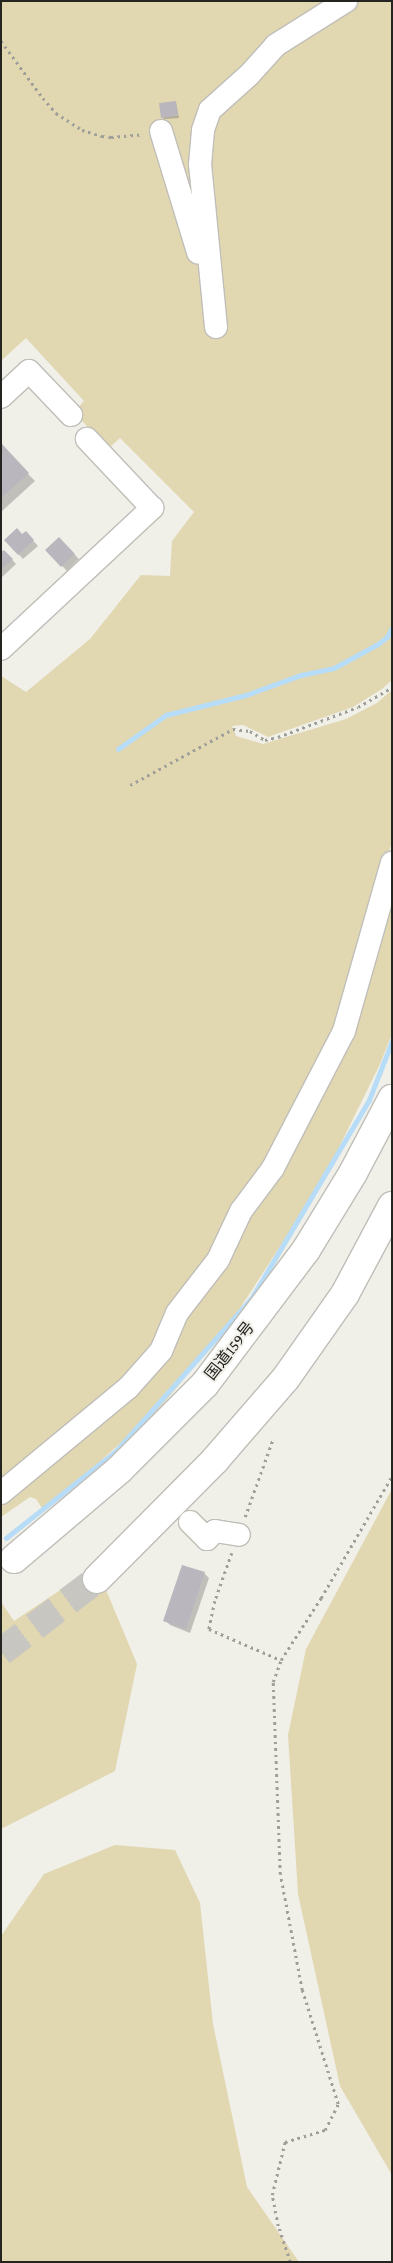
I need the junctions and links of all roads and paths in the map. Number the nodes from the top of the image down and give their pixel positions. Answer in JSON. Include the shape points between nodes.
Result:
{"nodes":[{"id":1,"x":346,"y":1,"type":"edge"},
{"id":2,"x":1,"y":41,"type":"edge"},
{"id":3,"x":161,"y":131,"type":"joint"},
{"id":4,"x":210,"y":274,"type":"junction"},
{"id":5,"x":216,"y":327,"type":"dead end"},
{"id":6,"x":1,"y":397,"type":"edge"},
{"id":7,"x":71,"y":415,"type":"dead end"},
{"id":8,"x":87,"y":439,"type":"dead end"},
{"id":9,"x":1,"y":649,"type":"edge"},
{"id":10,"x":392,"y":687,"type":"edge"},
{"id":11,"x":130,"y":785,"type":"dead end"},
{"id":12,"x":392,"y":863,"type":"edge"},
{"id":13,"x":392,"y":1099,"type":"edge"},
{"id":14,"x":392,"y":1206,"type":"edge"},
{"id":15,"x":273,"y":1438,"type":"dead end"},
{"id":16,"x":392,"y":1476,"type":"edge"},
{"id":17,"x":1,"y":1492,"type":"edge"},
{"id":18,"x":190,"y":1522,"type":"dead end"},
{"id":19,"x":239,"y":1535,"type":"junction"},
{"id":20,"x":14,"y":1559,"type":"dead end"},
{"id":21,"x":97,"y":1579,"type":"tunnel mouth"},
{"id":22,"x":281,"y":1660,"type":"junction"},
{"id":23,"x":290,"y":2262,"type":"edge"}],
"edges":[{"from":1,"to":4,"type":"street","via":[[276,45],[210,110],[203,130],[200,165]]},
{"from":2,"to":3,"type":"path","via":[[56,113],[82,130],[111,137]]},
{"from":3,"to":4,"type":"street","via":[[202,270]]},
{"from":4,"to":5,"type":"street"},
{"from":6,"to":7,"type":"street","via":[[30,371]]},
{"from":8,"to":9,"type":"street","via":[[152,508]]},
{"from":10,"to":11,"type":"path","via":[[358,707],[278,737],[265,740],[248,730],[233,729]]},
{"from":12,"to":17,"type":"street","via":[[344,1031],[273,1168],[241,1211],[218,1260],[177,1313],[161,1351],[128,1388]]},
{"from":13,"to":20,"type":"highway","name":"国道159号","via":[[306,1250],[205,1384],[119,1470]]},
{"from":14,"to":21,"type":"highway","via":[[345,1294],[286,1378],[215,1460]]},
{"from":15,"to":19,"type":"path"},
{"from":16,"to":22,"type":"path"},
{"from":18,"to":19,"type":"street","via":[[206,1539],[214,1531]]},
{"from":19,"to":22,"type":"path","via":[[215,1601],[209,1629]]},
{"from":22,"to":23,"type":"path","via":[[273,1682],[280,1874],[302,1990],[338,2104],[325,2130],[285,2142],[272,2195]]}]}
